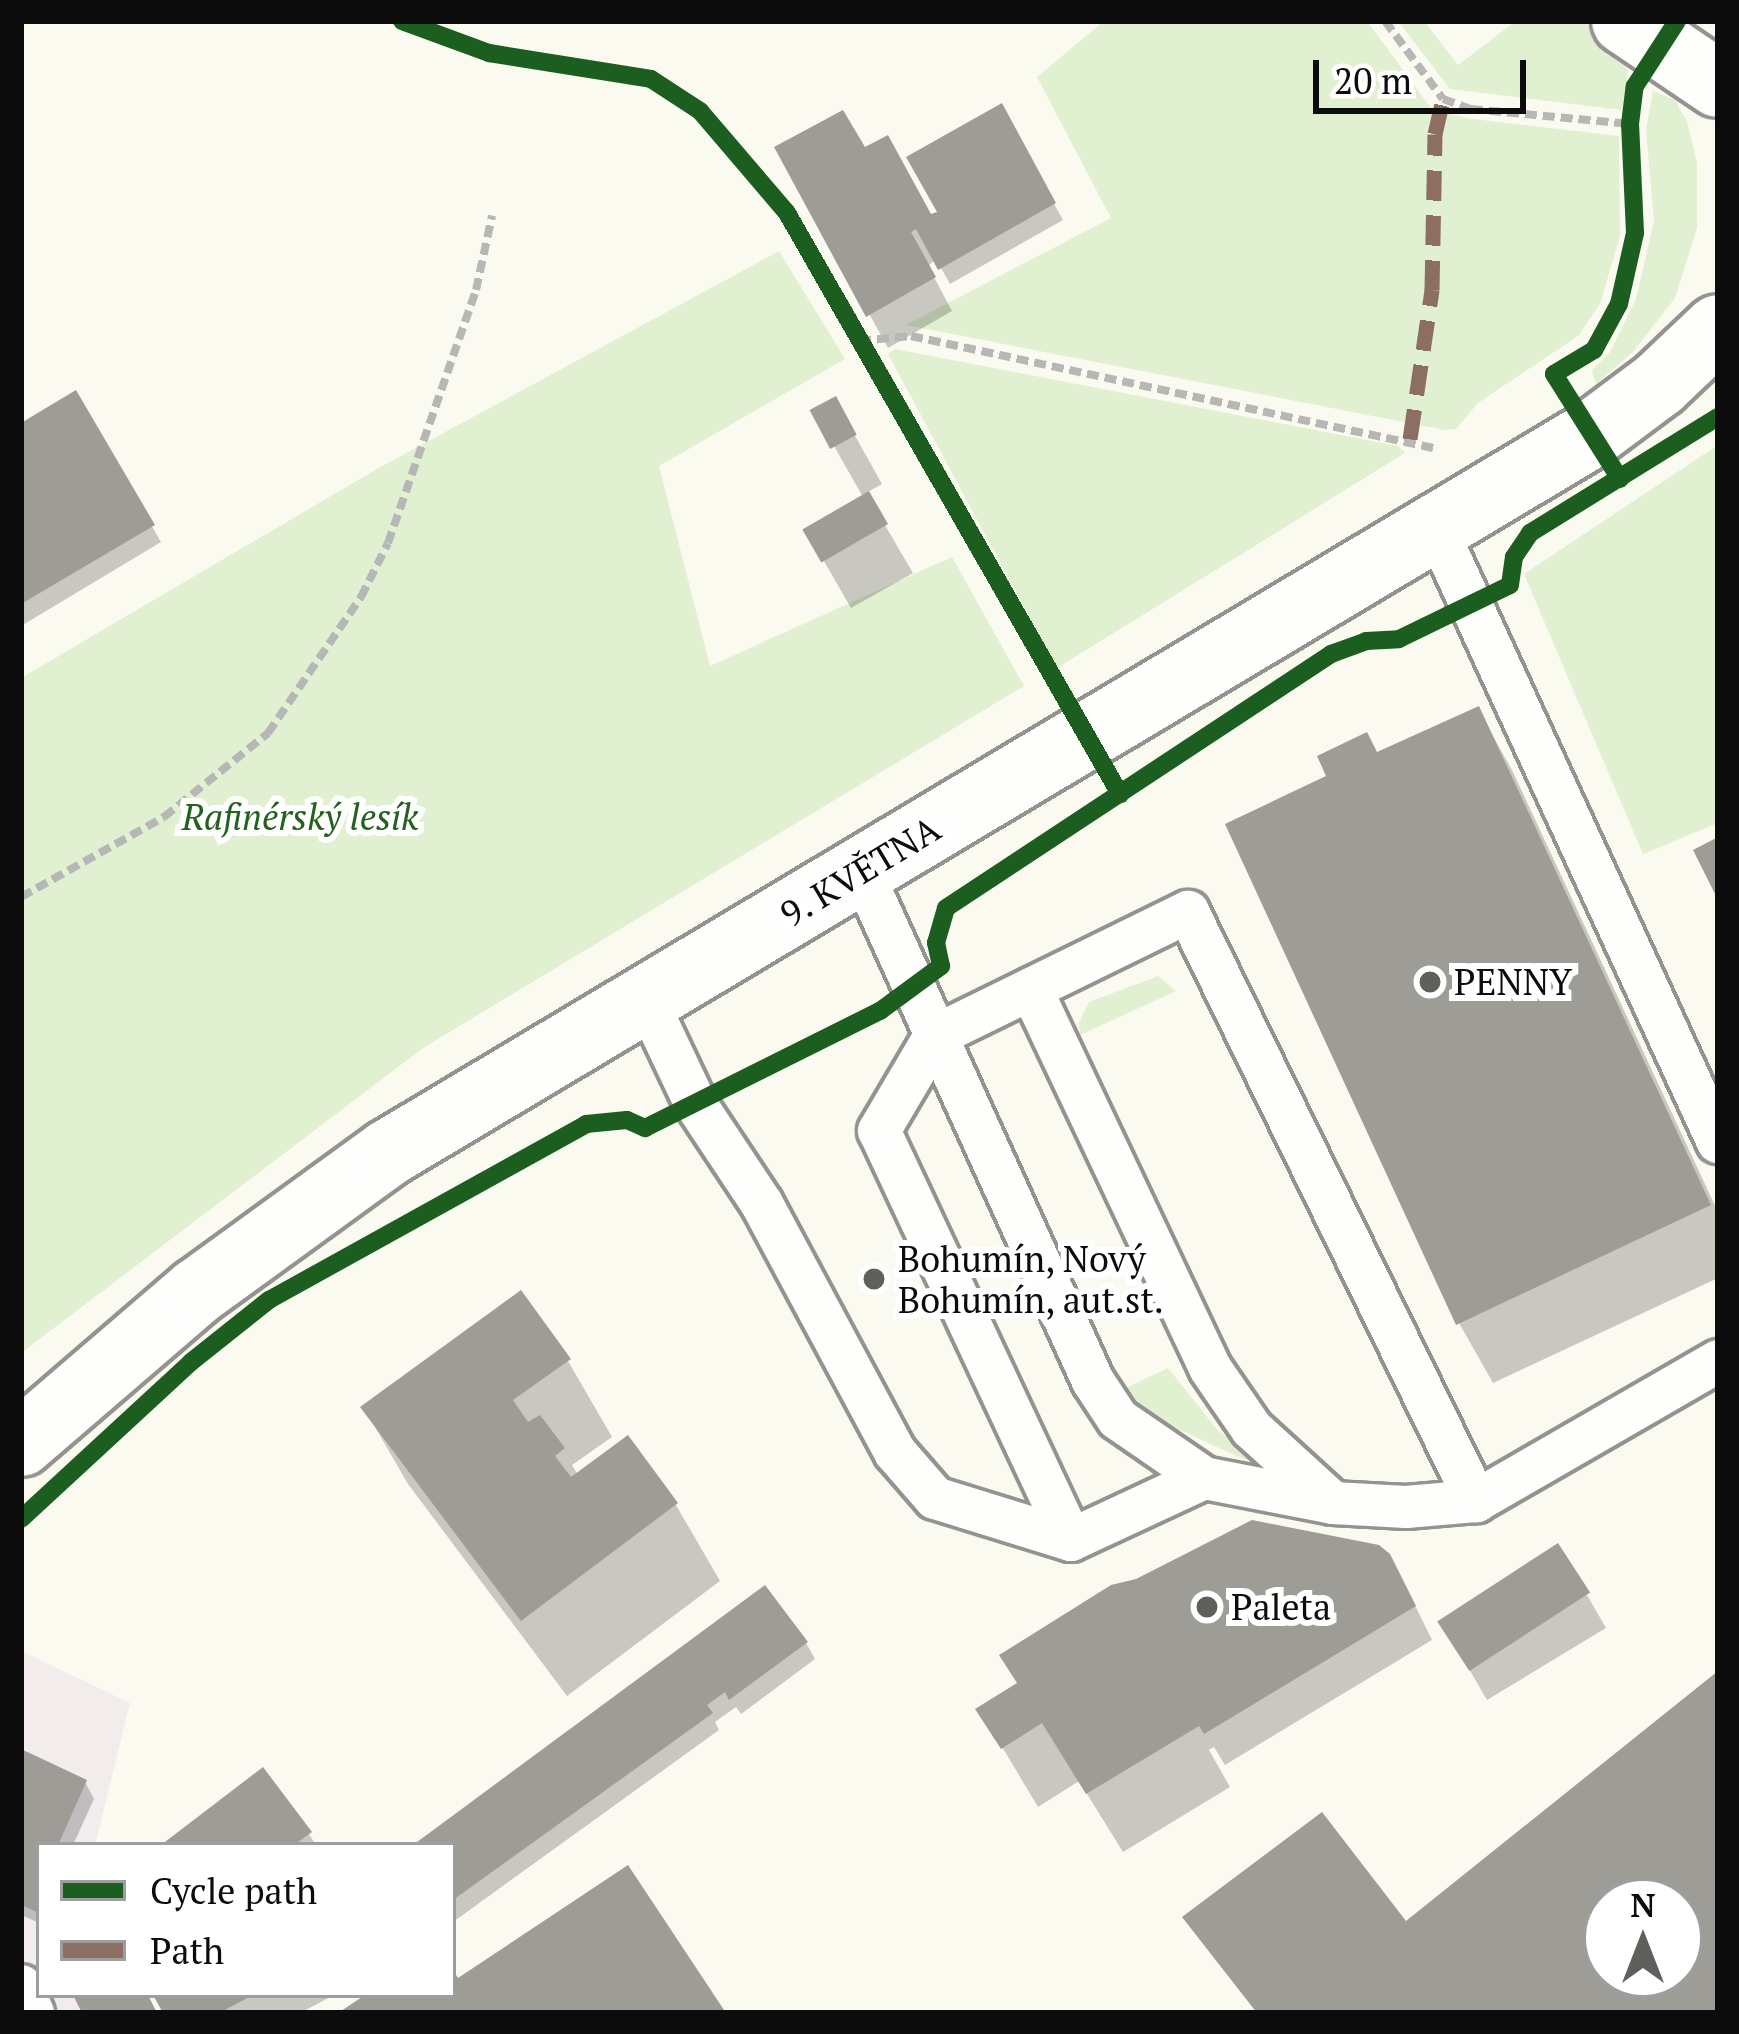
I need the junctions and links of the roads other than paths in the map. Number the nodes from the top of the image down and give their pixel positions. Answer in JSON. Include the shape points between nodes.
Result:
{"nodes":[{"id":1,"x":1625,"y":21,"type":"edge"},
{"id":2,"x":1718,"y":84,"type":"edge"},
{"id":3,"x":1718,"y":328,"type":"edge"},
{"id":4,"x":1436,"y":526,"type":"junction"},
{"id":5,"x":862,"y":872,"type":"junction"},
{"id":6,"x":1031,"y":989,"type":"junction"},
{"id":7,"x":645,"y":997,"type":"junction"},
{"id":8,"x":935,"y":1036,"type":"junction"},
{"id":9,"x":1718,"y":1142,"type":"edge"},
{"id":10,"x":1718,"y":1361,"type":"edge"},
{"id":11,"x":21,"y":1443,"type":"edge"},
{"id":12,"x":1204,"y":1478,"type":"junction"},
{"id":13,"x":1476,"y":1501,"type":"junction"},
{"id":14,"x":1333,"y":1503,"type":"junction"},
{"id":15,"x":1071,"y":1540,"type":"junction"},
{"id":16,"x":21,"y":1986,"type":"edge"},
{"id":17,"x":33,"y":2013,"type":"edge"}],
"edges":[{"from":1,"to":2,"type":"street"},
{"from":3,"to":4,"type":"street","name":"9. KVĚTNA","via":[[1592,434]]},
{"from":4,"to":5,"type":"street","name":"9. KVĚTNA"},
{"from":4,"to":9,"type":"lane"},
{"from":5,"to":7,"type":"street","name":"9. KVĚTNA"},
{"from":5,"to":8,"type":"lane"},
{"from":6,"to":8,"type":"lane"},
{"from":6,"to":13,"type":"lane","via":[[1188,912]]},
{"from":6,"to":14,"type":"lane","via":[[1210,1368],[1252,1429]]},
{"from":7,"to":11,"type":"street","name":"9. KVĚTNA","via":[[388,1153],[198,1292]]},
{"from":7,"to":15,"type":"lane","via":[[695,1103],[762,1204],[895,1452],[935,1498]]},
{"from":8,"to":12,"type":"lane","via":[[1093,1382],[1118,1419]]},
{"from":8,"to":15,"type":"lane","via":[[879,1131]]},
{"from":10,"to":13,"type":"lane"},
{"from":12,"to":14,"type":"lane"},
{"from":12,"to":15,"type":"lane"},
{"from":13,"to":14,"type":"lane"},
{"from":16,"to":17,"type":"lane"}]}
